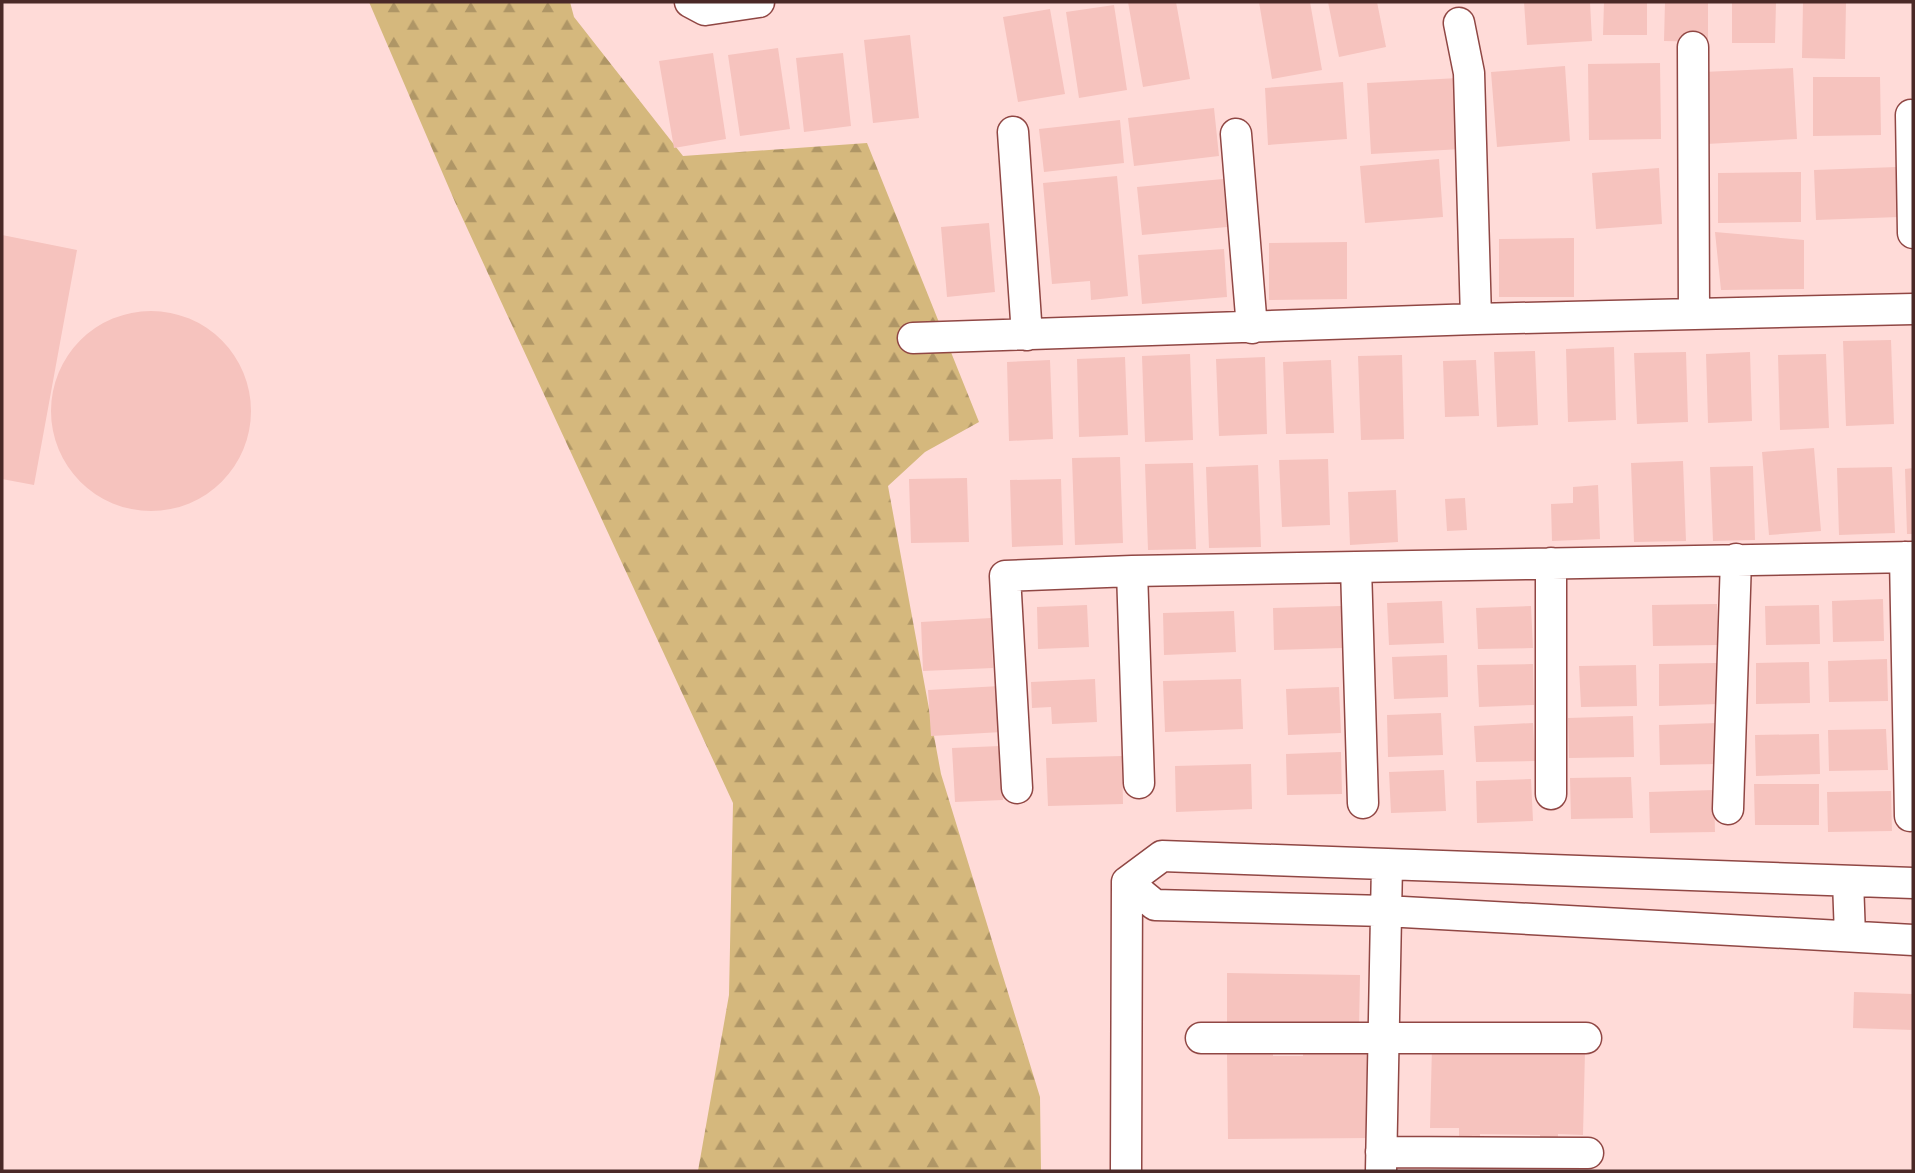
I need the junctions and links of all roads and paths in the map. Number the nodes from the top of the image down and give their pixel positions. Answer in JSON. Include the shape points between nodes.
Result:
{"nodes":[{"id":1,"x":690,"y":2,"type":"edge"},
{"id":2,"x":759,"y":2,"type":"edge"},
{"id":3,"x":1459,"y":23,"type":"dead end"},
{"id":4,"x":1693,"y":47,"type":"dead end"},
{"id":5,"x":1911,"y":115,"type":"dead end"},
{"id":6,"x":1013,"y":132,"type":"dead end"},
{"id":7,"x":1236,"y":134,"type":"dead end"},
{"id":8,"x":1913,"y":233,"type":"edge"},
{"id":9,"x":1913,"y":309,"type":"edge"},
{"id":10,"x":1694,"y":314,"type":"junction"},
{"id":11,"x":1476,"y":318,"type":"junction"},
{"id":12,"x":1252,"y":328,"type":"junction"},
{"id":13,"x":1027,"y":335,"type":"junction"},
{"id":14,"x":913,"y":338,"type":"dead end"},
{"id":15,"x":1909,"y":557,"type":"edge"},
{"id":16,"x":1736,"y":559,"type":"junction"},
{"id":17,"x":1551,"y":563,"type":"junction"},
{"id":18,"x":1356,"y":567,"type":"junction"},
{"id":19,"x":1132,"y":571,"type":"junction"},
{"id":20,"x":1139,"y":783,"type":"dead end"},
{"id":21,"x":1017,"y":788,"type":"dead end"},
{"id":22,"x":1551,"y":794,"type":"dead end"},
{"id":23,"x":1363,"y":803,"type":"dead end"},
{"id":24,"x":1728,"y":809,"type":"dead end"},
{"id":25,"x":1910,"y":816,"type":"dead end"},
{"id":26,"x":1387,"y":864,"type":"junction"},
{"id":27,"x":1848,"y":881,"type":"junction"},
{"id":28,"x":1127,"y":882,"type":"junction"},
{"id":29,"x":1913,"y":883,"type":"edge"},
{"id":30,"x":1385,"y":911,"type":"junction"},
{"id":31,"x":1850,"y":936,"type":"junction"},
{"id":32,"x":1913,"y":940,"type":"edge"},
{"id":33,"x":1201,"y":1038,"type":"dead end"},
{"id":34,"x":1586,"y":1038,"type":"dead end"},
{"id":35,"x":1383,"y":1039,"type":"junction"},
{"id":36,"x":1588,"y":1153,"type":"dead end"},
{"id":37,"x":1381,"y":1162,"type":"edge"},
{"id":38,"x":1126,"y":1171,"type":"edge"}],
"edges":[{"from":1,"to":2,"type":"street","via":[[705,10]]},
{"from":3,"to":11,"type":"street","via":[[1469,73]]},
{"from":4,"to":10,"type":"street"},
{"from":5,"to":8,"type":"street"},
{"from":6,"to":13,"type":"street"},
{"from":7,"to":12,"type":"street"},
{"from":9,"to":10,"type":"street"},
{"from":10,"to":11,"type":"street"},
{"from":11,"to":12,"type":"street"},
{"from":12,"to":13,"type":"street"},
{"from":13,"to":14,"type":"street"},
{"from":15,"to":16,"type":"street"},
{"from":15,"to":25,"type":"street"},
{"from":16,"to":17,"type":"street"},
{"from":16,"to":24,"type":"street"},
{"from":17,"to":18,"type":"street"},
{"from":17,"to":22,"type":"street"},
{"from":18,"to":19,"type":"street"},
{"from":18,"to":23,"type":"street"},
{"from":19,"to":20,"type":"street"},
{"from":19,"to":21,"type":"street","via":[[1005,576]]},
{"from":26,"to":27,"type":"street"},
{"from":26,"to":28,"type":"street","via":[[1162,856]]},
{"from":26,"to":30,"type":"street"},
{"from":27,"to":29,"type":"street"},
{"from":27,"to":31,"type":"street"},
{"from":28,"to":30,"type":"street","via":[[1154,905]]},
{"from":28,"to":38,"type":"street"},
{"from":30,"to":31,"type":"street"},
{"from":30,"to":35,"type":"street"},
{"from":31,"to":32,"type":"street"},
{"from":33,"to":35,"type":"street"},
{"from":34,"to":35,"type":"street"},
{"from":35,"to":37,"type":"street"},
{"from":36,"to":37,"type":"street"}]}
